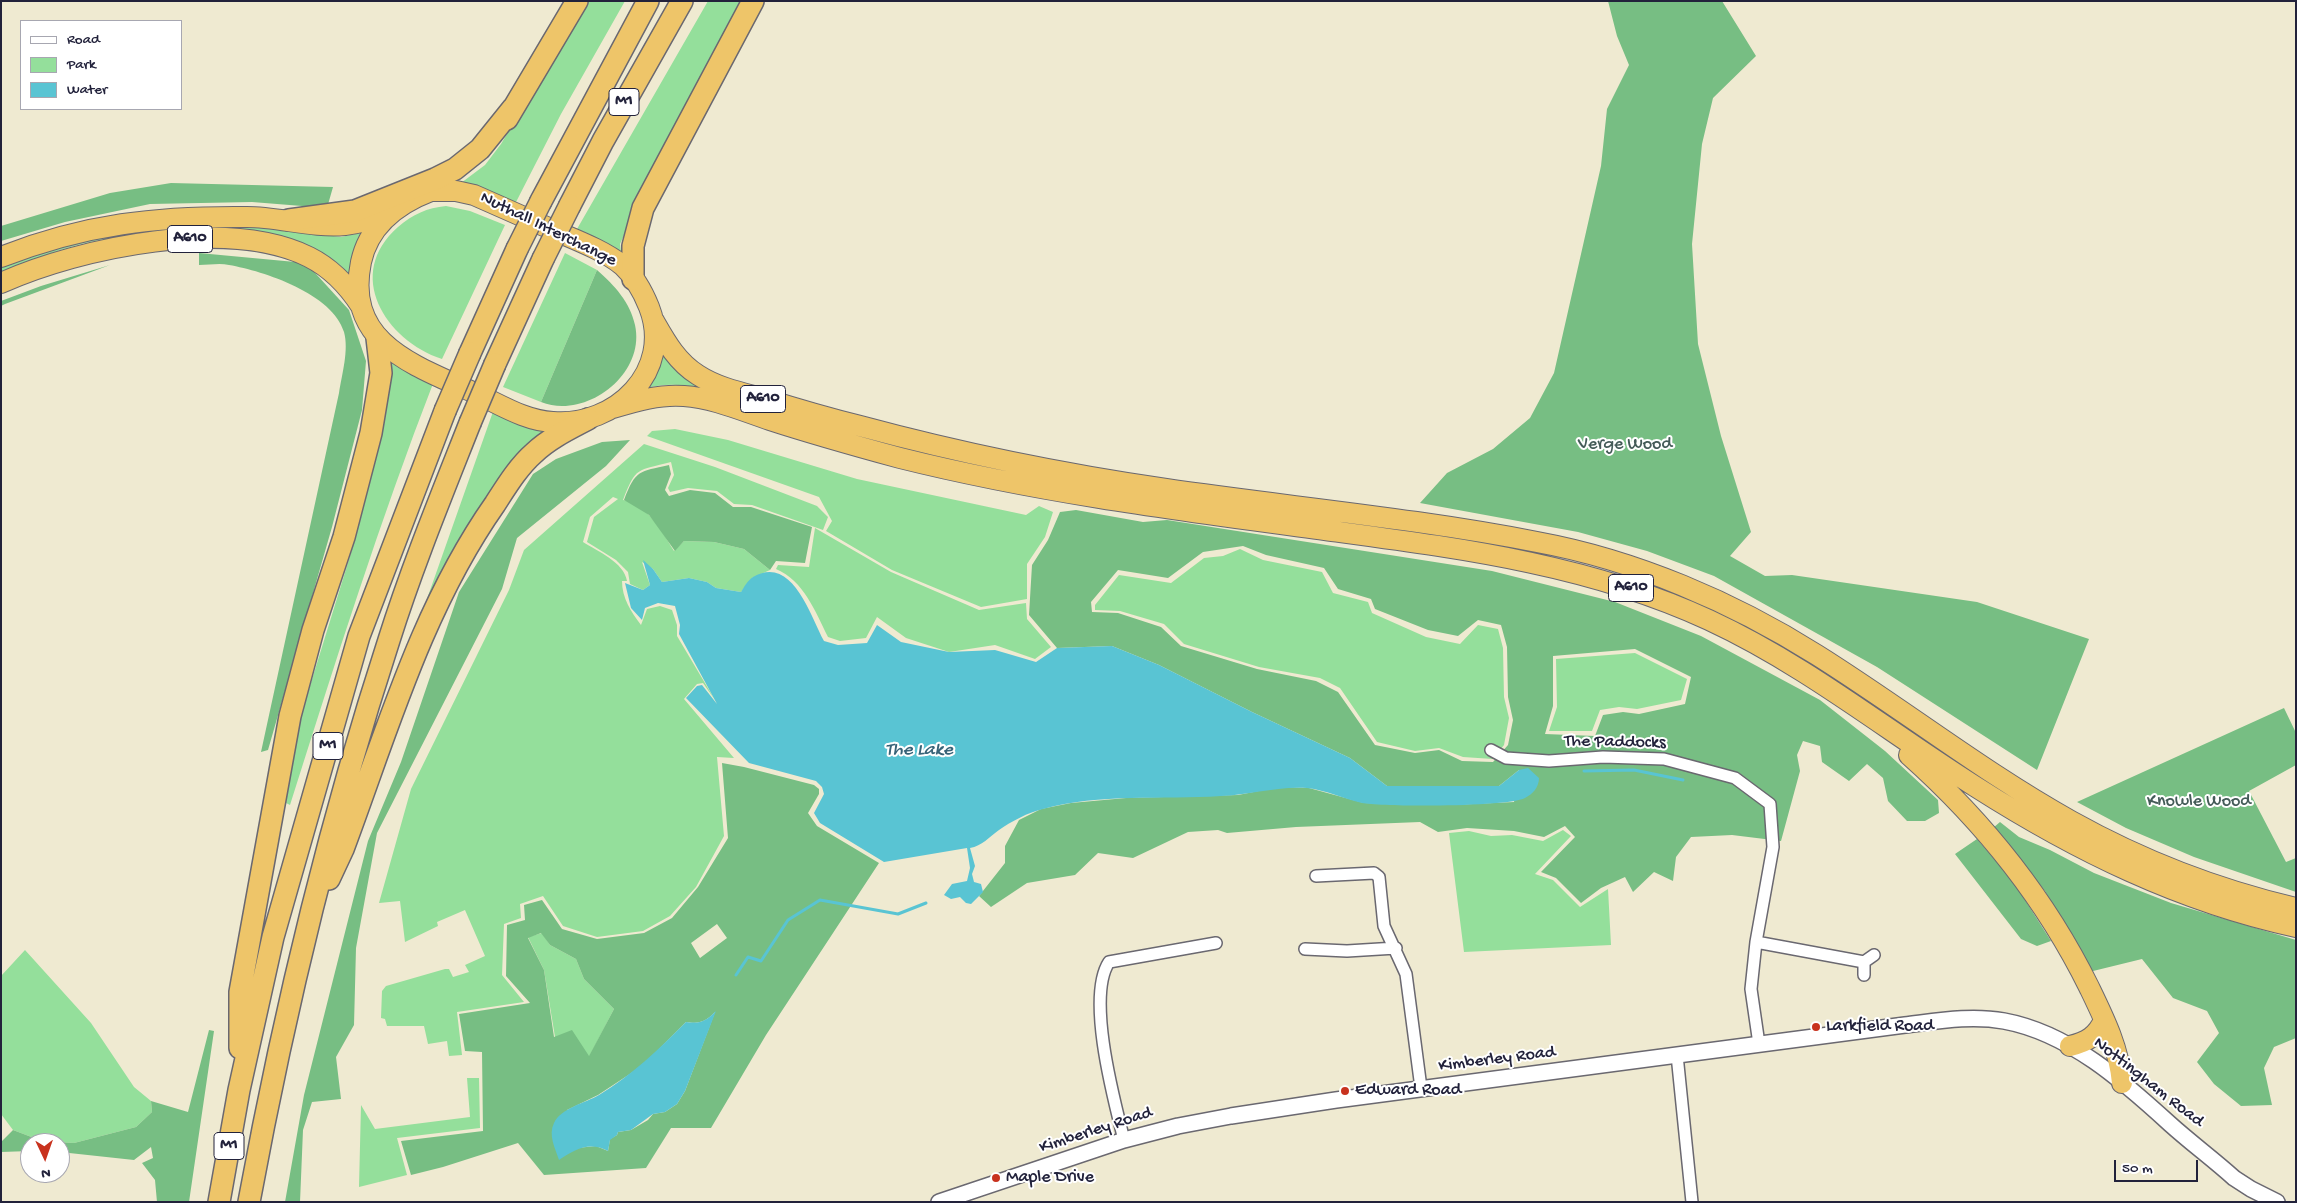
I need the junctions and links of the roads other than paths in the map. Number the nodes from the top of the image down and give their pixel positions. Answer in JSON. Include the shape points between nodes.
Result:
{"nodes":[{"id":1,"x":577,"y":1,"type":"edge"},
{"id":2,"x":648,"y":1,"type":"edge"},
{"id":3,"x":682,"y":1,"type":"edge"},
{"id":4,"x":753,"y":1,"type":"edge"},
{"id":5,"x":513,"y":108,"type":"junction"},
{"id":6,"x":431,"y":191,"type":"junction"},
{"id":7,"x":390,"y":213,"type":"junction"},
{"id":8,"x":289,"y":220,"type":"junction"},
{"id":9,"x":1,"y":257,"type":"edge"},
{"id":10,"x":634,"y":279,"type":"junction"},
{"id":11,"x":1,"y":283,"type":"edge"},
{"id":12,"x":361,"y":306,"type":"junction"},
{"id":13,"x":654,"y":321,"type":"junction"},
{"id":14,"x":377,"y":338,"type":"junction"},
{"id":15,"x":613,"y":408,"type":"junction"},
{"id":16,"x":588,"y":419,"type":"junction"},
{"id":17,"x":1844,"y":697,"type":"junction"},
{"id":18,"x":1491,"y":750,"type":"dead end"},
{"id":19,"x":1316,"y":876,"type":"dead end"},
{"id":20,"x":2296,"y":908,"type":"edge"},
{"id":21,"x":307,"y":925,"type":"junction"},
{"id":22,"x":2296,"y":927,"type":"edge"},
{"id":23,"x":1756,"y":942,"type":"junction"},
{"id":24,"x":1216,"y":943,"type":"dead end"},
{"id":25,"x":1396,"y":948,"type":"junction"},
{"id":26,"x":1306,"y":949,"type":"dead end"},
{"id":27,"x":1874,"y":955,"type":"dead end"},
{"id":28,"x":1864,"y":962,"type":"junction"},
{"id":29,"x":1864,"y":975,"type":"dead end"},
{"id":30,"x":1982,"y":1018,"type":"joint"},
{"id":31,"x":2104,"y":1020,"type":"junction"},
{"id":32,"x":1759,"y":1044,"type":"junction"},
{"id":33,"x":2070,"y":1046,"type":"junction"},
{"id":34,"x":1677,"y":1056,"type":"junction"},
{"id":35,"x":2122,"y":1082,"type":"junction"},
{"id":36,"x":1421,"y":1088,"type":"junction"},
{"id":37,"x":239,"y":1090,"type":"junction"},
{"id":38,"x":1124,"y":1140,"type":"junction"},
{"id":39,"x":219,"y":1202,"type":"edge"},
{"id":40,"x":249,"y":1202,"type":"edge"},
{"id":41,"x":939,"y":1202,"type":"edge"},
{"id":42,"x":1692,"y":1202,"type":"edge"},
{"id":43,"x":2277,"y":1202,"type":"edge"}],
"edges":[{"from":1,"to":5,"type":"highway"},
{"from":2,"to":37,"type":"highway","number":"M1","bridge":true,"via":[[517,249],[445,411],[359,636],[273,937]]},
{"from":3,"to":21,"type":"highway","number":"M1","bridge":true,"via":[[621,108],[543,258],[470,423],[389,638]]},
{"from":4,"to":10,"type":"highway","via":[[643,208],[633,246]]},
{"from":5,"to":6,"type":"highway","via":[[496,140],[476,164],[453,182]]},
{"from":5,"to":8,"type":"highway","via":[[469,160],[435,179],[355,211]]},
{"from":6,"to":7,"type":"highway","name":"Nuthall Interchange"},
{"from":6,"to":10,"type":"highway","name":"Nuthall Interchange","via":[[474,195],[602,252]]},
{"from":7,"to":8,"type":"highway","number":"A610","via":[[344,225]]},
{"from":7,"to":12,"type":"highway","name":"Nuthall Interchange","via":[[365,248],[359,274]]},
{"from":8,"to":9,"type":"highway","number":"A610","via":[[207,217],[130,222],[63,236]]},
{"from":10,"to":13,"type":"highway","name":"Nuthall Interchange"},
{"from":11,"to":12,"type":"highway","number":"A610","via":[[47,265],[107,249],[178,240],[234,240],[278,246],[310,257],[344,282]]},
{"from":12,"to":14,"type":"highway","name":"Nuthall Interchange"},
{"from":13,"to":15,"type":"highway","name":"Nuthall Interchange","via":[[648,371],[636,390]]},
{"from":13,"to":20,"type":"highway","number":"A610","via":[[680,360],[704,378],[740,392],[909,440],[1108,480],[1436,524],[1540,542],[1639,570],[1717,602],[1782,634],[1986,770],[2094,834],[2190,875]]},
{"from":14,"to":16,"type":"highway","name":"Nuthall Interchange","via":[[409,363],[534,419],[562,423]]},
{"from":14,"to":37,"type":"highway","via":[[381,372],[371,433],[349,521],[313,630],[290,716],[240,992]]},
{"from":15,"to":16,"type":"highway","name":"Nuthall Interchange"},
{"from":15,"to":17,"type":"highway","number":"A610","via":[[648,398],[686,396],[837,441],[1034,487],[1476,551],[1566,570],[1632,589],[1710,621],[1769,651]]},
{"from":16,"to":21,"type":"highway","number":"M1","via":[[532,454],[484,519],[465,551],[423,634],[343,849]]},
{"from":17,"to":22,"type":"highway","number":"A610","via":[[1975,786],[2102,860],[2208,903]]},
{"from":17,"to":31,"type":"highway","via":[[1956,798],[2024,878],[2072,952]]},
{"from":18,"to":23,"type":"street","name":"The Paddocks","via":[[1506,758],[1549,761],[1603,757],[1664,759],[1735,778],[1770,804],[1773,847]]},
{"from":19,"to":25,"type":"street","via":[[1374,873],[1378,877],[1384,926]]},
{"from":21,"to":40,"type":"highway","number":"M1"},
{"from":23,"to":28,"type":"street"},
{"from":23,"to":32,"type":"street","name":"The Paddocks","via":[[1751,989]]},
{"from":24,"to":38,"type":"street","via":[[1109,962],[1105,968],[1102,1046]]},
{"from":25,"to":26,"type":"street"},
{"from":25,"to":36,"type":"street","via":[[1406,974]]},
{"from":27,"to":28,"type":"street"},
{"from":28,"to":29,"type":"street"},
{"from":30,"to":32,"type":"street","name":"Kimberley Road","via":[[1958,1018]]},
{"from":30,"to":33,"type":"street","name":"Nottingham Road","via":[[2027,1026]]},
{"from":31,"to":33,"type":"highway","via":[[2094,1037]]},
{"from":31,"to":35,"type":"highway","via":[[2118,1055]]},
{"from":32,"to":34,"type":"street","name":"Kimberley Road"},
{"from":33,"to":35,"type":"street","name":"Nottingham Road"},
{"from":34,"to":36,"type":"street","name":"Kimberley Road"},
{"from":34,"to":42,"type":"street"},
{"from":35,"to":43,"type":"street","name":"Nottingham Road","via":[[2234,1178]]},
{"from":36,"to":38,"type":"street","name":"Kimberley Road","via":[[1230,1116]]},
{"from":37,"to":39,"type":"highway","number":"M1"},
{"from":38,"to":41,"type":"street","name":"Kimberley Road"}]}
